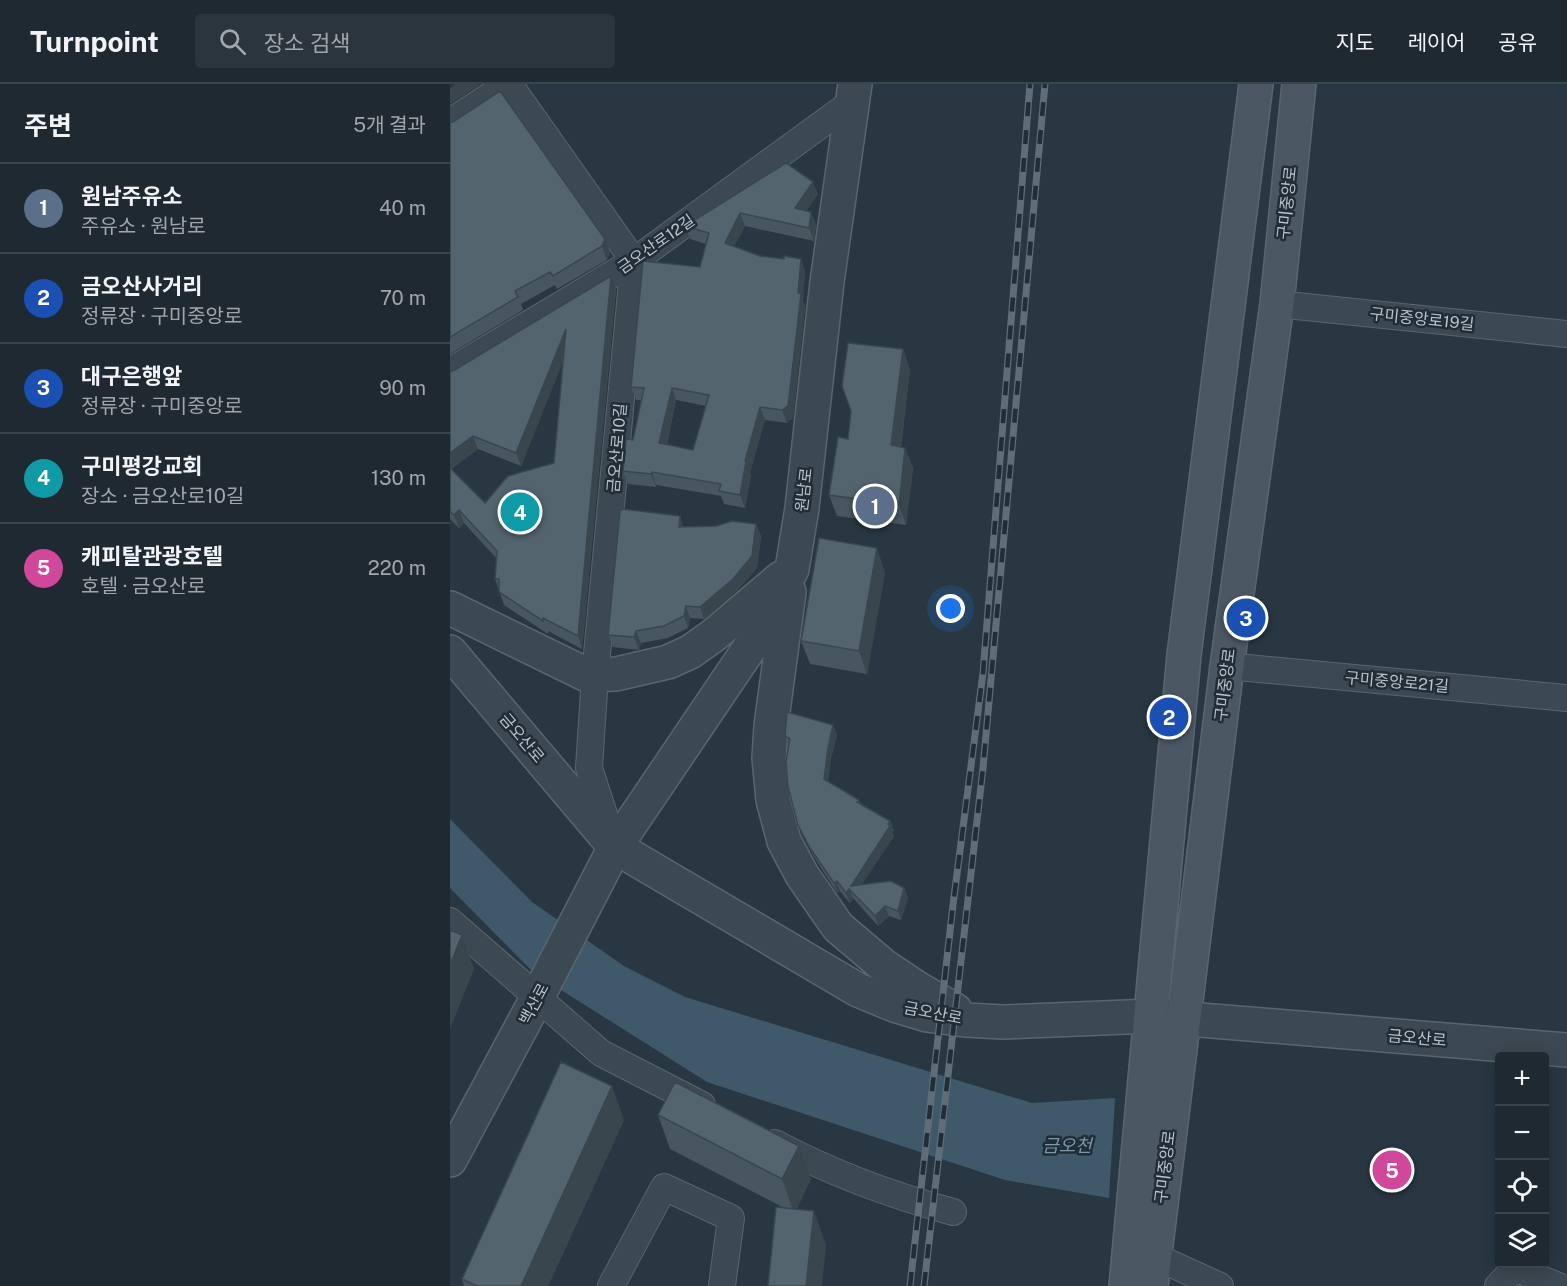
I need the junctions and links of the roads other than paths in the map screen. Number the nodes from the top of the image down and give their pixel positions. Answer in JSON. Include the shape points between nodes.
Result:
{"nodes":[{"id":1,"x":508,"y":84,"type":"edge"},
{"id":2,"x":1256,"y":84,"type":"edge"},
{"id":3,"x":1299,"y":84,"type":"edge"},
{"id":4,"x":854,"y":93,"type":"edge"},
{"id":5,"x":450,"y":122,"type":"edge"},
{"id":6,"x":634,"y":261,"type":"junction"},
{"id":7,"x":1277,"y":304,"type":"junction"},
{"id":8,"x":1567,"y":334,"type":"edge"},
{"id":9,"x":450,"y":371,"type":"edge"},
{"id":10,"x":792,"y":569,"type":"junction"},
{"id":11,"x":450,"y":608,"type":"edge"},
{"id":12,"x":450,"y":652,"type":"edge"},
{"id":13,"x":1227,"y":666,"type":"junction"},
{"id":14,"x":595,"y":675,"type":"junction"},
{"id":15,"x":1567,"y":698,"type":"edge"},
{"id":16,"x":615,"y":847,"type":"junction"},
{"id":17,"x":450,"y":921,"type":"edge"},
{"id":18,"x":537,"y":998,"type":"junction"},
{"id":19,"x":1168,"y":1017,"type":"junction"},
{"id":20,"x":973,"y":1020,"type":"junction"},
{"id":21,"x":1553,"y":1053,"type":"edge"},
{"id":22,"x":725,"y":1117,"type":"edge"},
{"id":23,"x":756,"y":1134,"type":"edge"},
{"id":24,"x":450,"y":1160,"type":"edge"},
{"id":25,"x":953,"y":1212,"type":"dead end"},
{"id":26,"x":1153,"y":1271,"type":"edge"},
{"id":27,"x":1510,"y":1272,"type":"edge"},
{"id":28,"x":611,"y":1286,"type":"edge"},
{"id":29,"x":722,"y":1286,"type":"edge"},
{"id":30,"x":1126,"y":1286,"type":"edge"},
{"id":31,"x":1220,"y":1286,"type":"edge"},
{"id":32,"x":1558,"y":1286,"type":"edge"}],
"edges":[{"from":1,"to":5,"type":"street"},
{"from":1,"to":6,"type":"street"},
{"from":2,"to":19,"type":"main road","name":"구미중앙로","via":[[1184,655]]},
{"from":3,"to":7,"type":"main road","name":"구미중앙로"},
{"from":4,"to":6,"type":"street","name":"금오산로12길"},
{"from":4,"to":10,"type":"street","name":"원남로"},
{"from":6,"to":9,"type":"street","name":"금오산로12길"},
{"from":6,"to":14,"type":"street","name":"금오산로10길"},
{"from":7,"to":8,"type":"street","name":"구미중앙로19길"},
{"from":7,"to":13,"type":"main road","name":"구미중앙로"},
{"from":10,"to":14,"type":"street","via":[[690,652],[642,670]]},
{"from":10,"to":16,"type":"street","name":"원남로","via":[[753,644]]},
{"from":10,"to":20,"type":"street","via":[[769,758],[773,800],[784,841],[838,927],[884,966]]},
{"from":11,"to":14,"type":"street","via":[[587,675]]},
{"from":12,"to":16,"type":"street","name":"금오산로"},
{"from":13,"to":15,"type":"street","name":"구미중앙로21길"},
{"from":13,"to":19,"type":"main road","name":"구미중앙로"},
{"from":14,"to":16,"type":"street","name":"금오산로10길","via":[[589,768]]},
{"from":16,"to":18,"type":"street","name":"백산로"},
{"from":16,"to":20,"type":"street","name":"금오산로","via":[[858,990],[927,1015]]},
{"from":17,"to":18,"type":"street"},
{"from":18,"to":22,"type":"street","via":[[601,1053]]},
{"from":18,"to":24,"type":"street","name":"백산로"},
{"from":19,"to":20,"type":"street","name":"금오산로"},
{"from":19,"to":21,"type":"street","name":"금오산로"},
{"from":19,"to":26,"type":"main road","name":"구미중앙로"},
{"from":19,"to":30,"type":"main road","name":"구미중앙로"},
{"from":23,"to":25,"type":"street","via":[[818,1166]]},
{"from":26,"to":31,"type":"street"},
{"from":27,"to":32,"type":"street"},
{"from":28,"to":29,"type":"street","via":[[664,1187],[730,1218]]}]}
